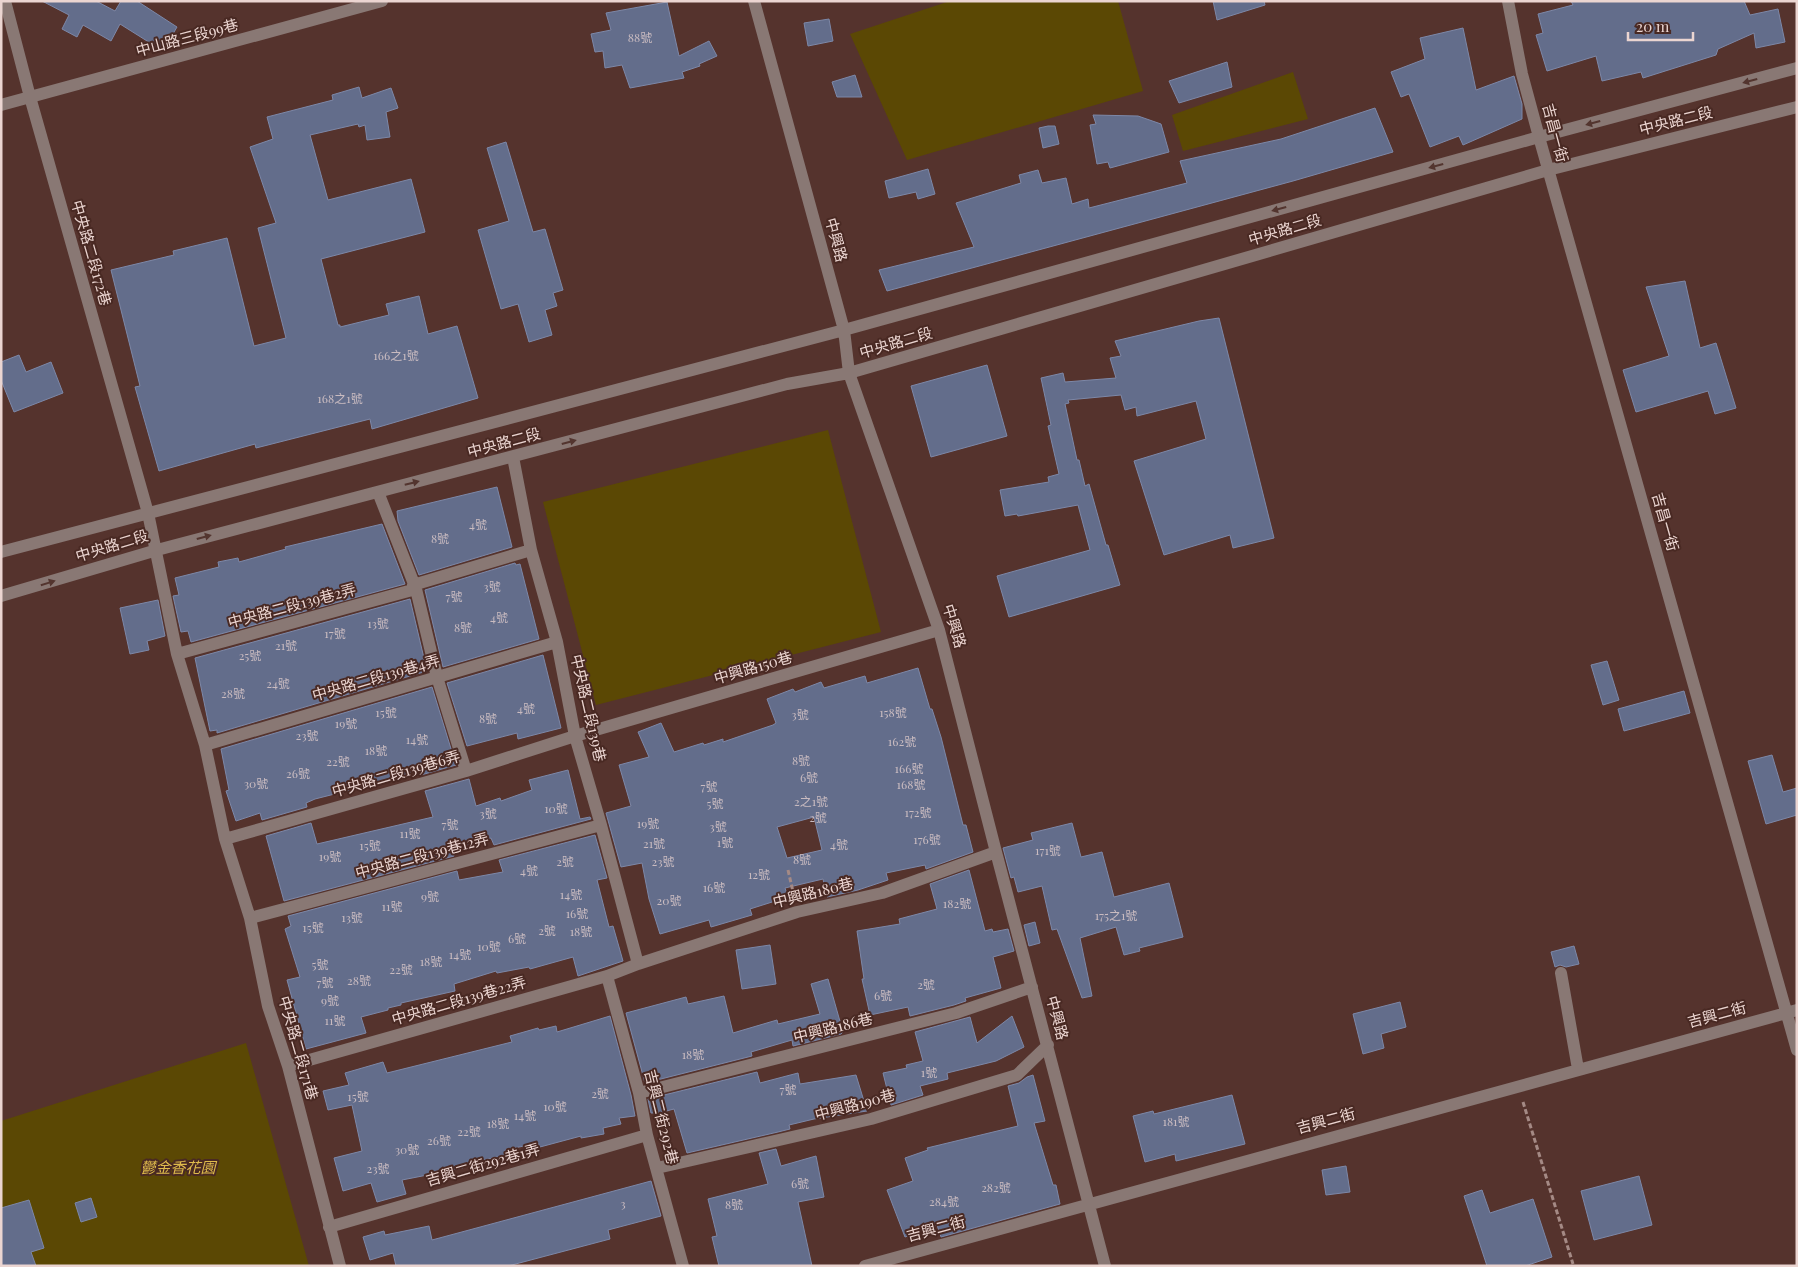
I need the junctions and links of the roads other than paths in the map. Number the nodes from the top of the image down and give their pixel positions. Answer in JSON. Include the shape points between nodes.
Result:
{"nodes":[{"id":1,"x":5,"y":1,"type":"edge"},
{"id":2,"x":382,"y":1,"type":"edge"},
{"id":3,"x":754,"y":1,"type":"edge"},
{"id":4,"x":1508,"y":1,"type":"edge"},
{"id":5,"x":1797,"y":68,"type":"edge"},
{"id":6,"x":30,"y":97,"type":"junction"},
{"id":7,"x":1,"y":105,"type":"edge"},
{"id":8,"x":1797,"y":107,"type":"edge"},
{"id":9,"x":1539,"y":137,"type":"junction"},
{"id":10,"x":1548,"y":170,"type":"junction"},
{"id":11,"x":844,"y":330,"type":"junction"},
{"id":12,"x":849,"y":373,"type":"junction"},
{"id":13,"x":513,"y":457,"type":"junction"},
{"id":14,"x":378,"y":492,"type":"junction"},
{"id":15,"x":148,"y":513,"type":"junction"},
{"id":16,"x":157,"y":550,"type":"junction"},
{"id":17,"x":531,"y":550,"type":"junction"},
{"id":18,"x":1,"y":552,"type":"edge"},
{"id":19,"x":415,"y":587,"type":"junction"},
{"id":20,"x":1,"y":596,"type":"edge"},
{"id":21,"x":939,"y":630,"type":"junction"},
{"id":22,"x":557,"y":642,"type":"junction"},
{"id":23,"x":177,"y":654,"type":"junction"},
{"id":24,"x":437,"y":677,"type":"junction"},
{"id":25,"x":575,"y":736,"type":"junction"},
{"id":26,"x":205,"y":744,"type":"junction"},
{"id":27,"x":466,"y":771,"type":"junction"},
{"id":28,"x":602,"y":825,"type":"junction"},
{"id":29,"x":224,"y":839,"type":"junction"},
{"id":30,"x":996,"y":852,"type":"junction"},
{"id":31,"x":250,"y":918,"type":"junction"},
{"id":32,"x":638,"y":964,"type":"junction"},
{"id":33,"x":1561,"y":973,"type":"dead end"},
{"id":34,"x":607,"y":976,"type":"junction"},
{"id":35,"x":1032,"y":988,"type":"junction"},
{"id":36,"x":1792,"y":1011,"type":"edge"},
{"id":37,"x":1048,"y":1045,"type":"junction"},
{"id":38,"x":1797,"y":1050,"type":"edge"},
{"id":39,"x":288,"y":1066,"type":"junction"},
{"id":40,"x":1578,"y":1069,"type":"junction"},
{"id":41,"x":639,"y":1093,"type":"junction"},
{"id":42,"x":647,"y":1135,"type":"junction"},
{"id":43,"x":657,"y":1168,"type":"junction"},
{"id":44,"x":1090,"y":1203,"type":"junction"},
{"id":45,"x":329,"y":1227,"type":"junction"},
{"id":46,"x":340,"y":1266,"type":"edge"},
{"id":47,"x":683,"y":1266,"type":"edge"},
{"id":48,"x":864,"y":1266,"type":"edge"},
{"id":49,"x":1106,"y":1266,"type":"edge"}],
"edges":[{"from":1,"to":6,"type":"street","name":"中央路二段172巷"},
{"from":2,"to":6,"type":"street","name":"中山路三段99巷"},
{"from":3,"to":11,"type":"street","name":"中興路"},
{"from":4,"to":9,"type":"street","name":"吉昌一街","via":[[1522,74]]},
{"from":5,"to":9,"type":"street","name":"中央路二段","one_way":true},
{"from":6,"to":7,"type":"street","name":"中山路三段99巷"},
{"from":6,"to":15,"type":"street","name":"中央路二段172巷"},
{"from":8,"to":10,"type":"street","name":"中央路二段"},
{"from":9,"to":10,"type":"street","name":"吉昌一街"},
{"from":9,"to":11,"type":"street","name":"中央路二段","one_way":true},
{"from":10,"to":12,"type":"street","name":"中央路二段"},
{"from":10,"to":36,"type":"street","name":"吉昌一街"},
{"from":11,"to":12,"type":"street","name":"中興路"},
{"from":11,"to":15,"type":"street","name":"中央路二段"},
{"from":13,"to":12,"type":"street","name":"中央路二段","one_way":true,"via":[[787,384]]},
{"from":12,"to":21,"type":"street","name":"中興路"},
{"from":14,"to":13,"type":"street","name":"中央路二段","one_way":true},
{"from":13,"to":17,"type":"street","name":"中央路二段139巷"},
{"from":16,"to":14,"type":"street","name":"中央路二段","one_way":true},
{"from":14,"to":19,"type":"street"},
{"from":15,"to":16,"type":"street","name":"中央路二段172巷"},
{"from":15,"to":18,"type":"street","name":"中央路二段"},
{"from":20,"to":16,"type":"street","name":"中央路二段","one_way":true},
{"from":16,"to":23,"type":"street","name":"中央路二段172巷"},
{"from":17,"to":19,"type":"street","name":"中央路二段139巷2弄"},
{"from":17,"to":22,"type":"street","name":"中央路二段139巷"},
{"from":19,"to":23,"type":"street","name":"中央路二段139巷2弄"},
{"from":19,"to":24,"type":"street"},
{"from":21,"to":25,"type":"street","name":"中興路150巷"},
{"from":21,"to":30,"type":"street","name":"中興路"},
{"from":22,"to":24,"type":"street","name":"中央路二段139巷4弄"},
{"from":22,"to":25,"type":"street","name":"中央路二段139巷"},
{"from":23,"to":26,"type":"street","name":"中央路二段171巷"},
{"from":24,"to":26,"type":"street","name":"中央路二段139巷4弄"},
{"from":24,"to":27,"type":"street"},
{"from":25,"to":27,"type":"street","name":"中央路二段139巷6弄"},
{"from":25,"to":28,"type":"street","name":"中央路二段139巷"},
{"from":26,"to":29,"type":"street","name":"中央路二段171巷"},
{"from":27,"to":29,"type":"street","name":"中央路二段139巷6弄"},
{"from":28,"to":31,"type":"street","name":"中央路二段139巷12弄"},
{"from":28,"to":32,"type":"street","name":"中央路二段139巷"},
{"from":29,"to":31,"type":"street","name":"中央路二段171巷"},
{"from":30,"to":32,"type":"street","name":"中興路180巷","via":[[882,893],[797,912]]},
{"from":30,"to":35,"type":"street","name":"中興路"},
{"from":31,"to":39,"type":"street","name":"中央路二段171巷","via":[[268,1006]]},
{"from":32,"to":34,"type":"street","name":"中央路二段139巷22弄"},
{"from":33,"to":40,"type":"street"},
{"from":34,"to":39,"type":"street","name":"中央路二段139巷22弄"},
{"from":34,"to":41,"type":"street","name":"吉興二街292巷"},
{"from":35,"to":37,"type":"street","name":"中興路"},
{"from":35,"to":41,"type":"street","name":"中興路186巷","via":[[956,1013]]},
{"from":36,"to":38,"type":"street","name":"吉昌一街"},
{"from":36,"to":40,"type":"street","name":"吉興二街"},
{"from":37,"to":43,"type":"street","name":"中興路190巷","via":[[1017,1075],[872,1119]]},
{"from":37,"to":44,"type":"street","name":"中興路"},
{"from":39,"to":45,"type":"street","name":"中央路二段171巷"},
{"from":40,"to":44,"type":"street","name":"吉興二街"},
{"from":41,"to":42,"type":"street","name":"吉興二街292巷"},
{"from":42,"to":43,"type":"street","name":"吉興二街292巷"},
{"from":42,"to":45,"type":"street","name":"吉興二街292巷1弄"},
{"from":43,"to":47,"type":"street","name":"吉興二街292巷"},
{"from":44,"to":48,"type":"street","name":"吉興二街"},
{"from":44,"to":49,"type":"street","name":"中興路"},
{"from":45,"to":46,"type":"street","name":"中央路二段171巷"}]}
